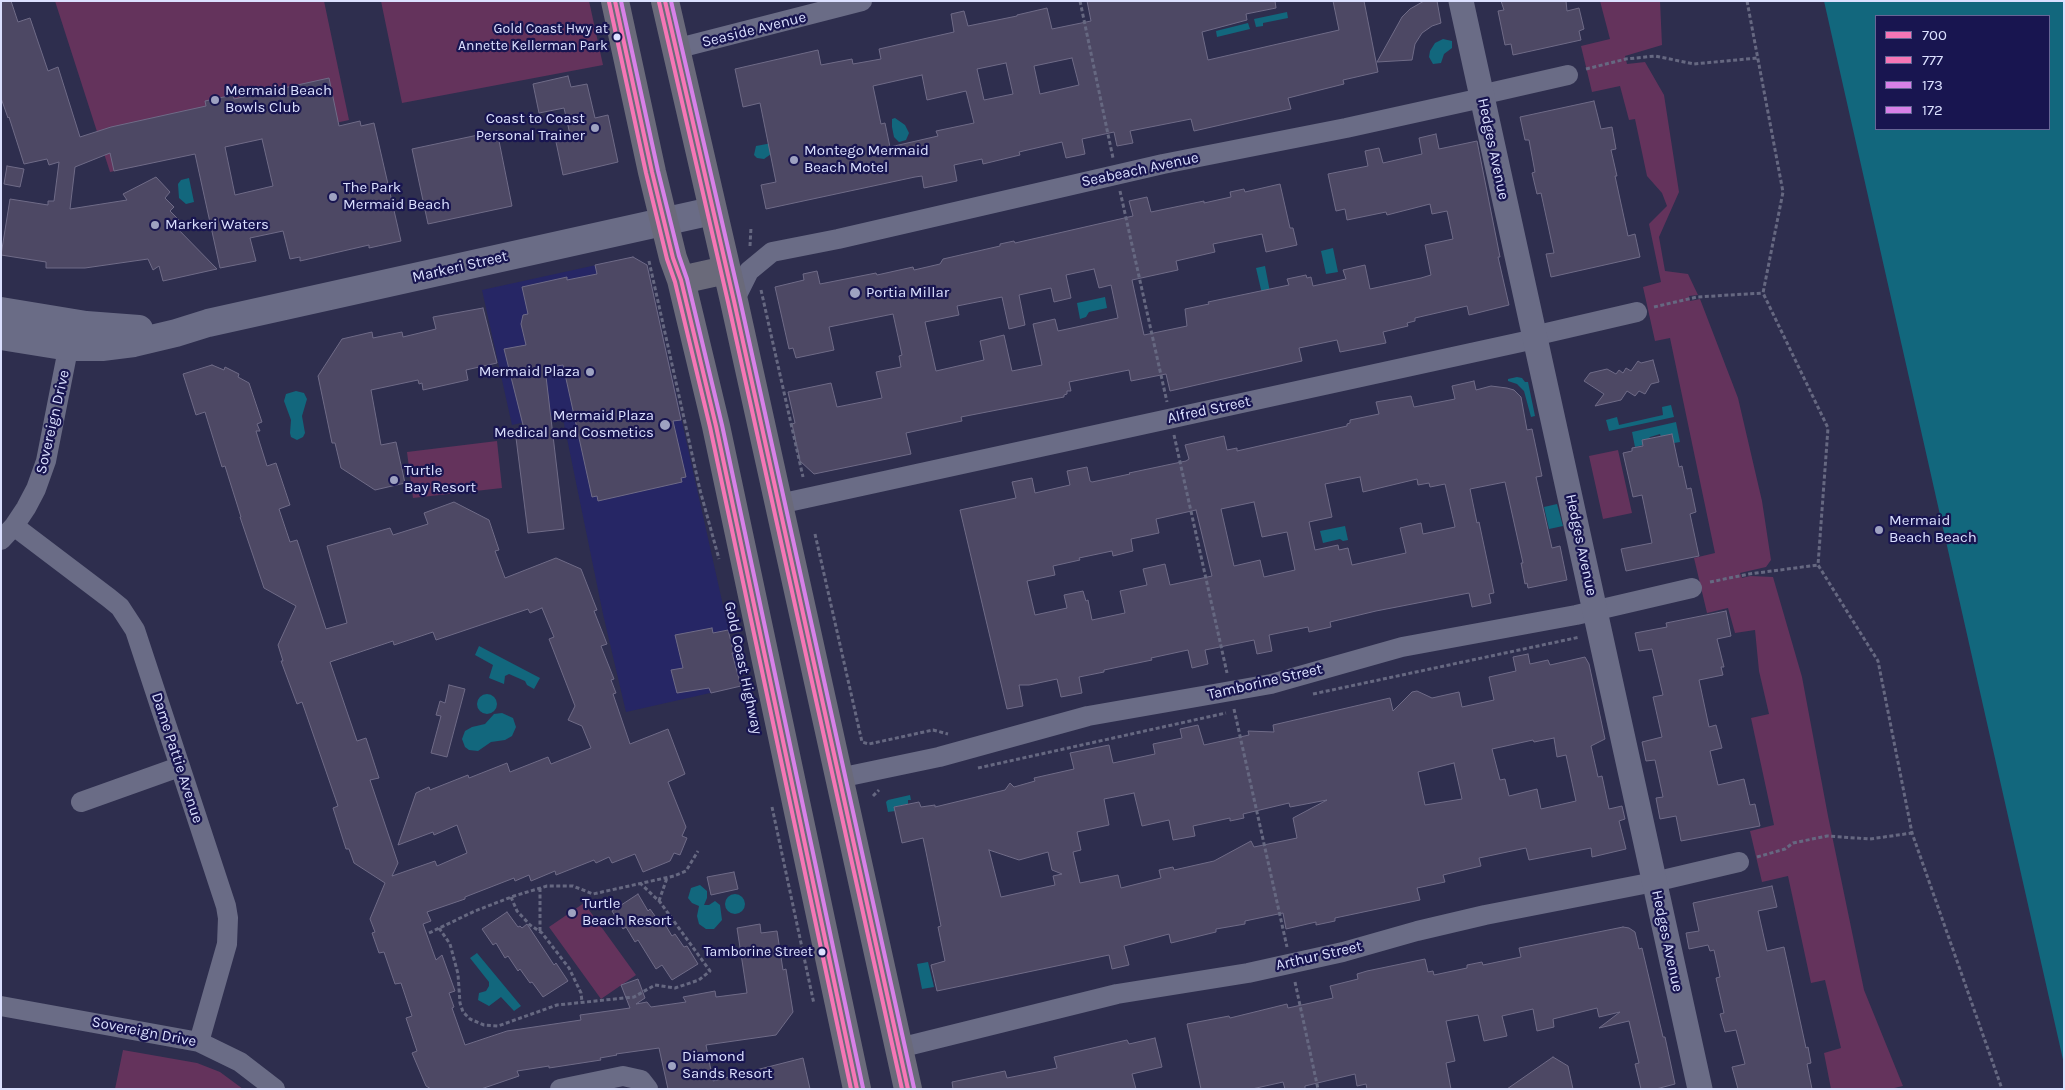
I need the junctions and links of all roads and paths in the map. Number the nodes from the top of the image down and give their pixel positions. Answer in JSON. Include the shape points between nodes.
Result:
{"nodes":[{"id":1,"x":615,"y":1,"type":"edge"},
{"id":2,"x":665,"y":1,"type":"edge"},
{"id":3,"x":862,"y":1,"type":"edge"},
{"id":4,"x":1080,"y":1,"type":"edge"},
{"id":5,"x":1461,"y":1,"type":"edge"},
{"id":6,"x":1747,"y":1,"type":"edge"},
{"id":7,"x":675,"y":49,"type":"junction"},
{"id":8,"x":1757,"y":58,"type":"junction"},
{"id":9,"x":1568,"y":75,"type":"joint"},
{"id":10,"x":1482,"y":98,"type":"junction"},
{"id":11,"x":1117,"y":175,"type":"junction"},
{"id":12,"x":712,"y":211,"type":"junction"},
{"id":13,"x":664,"y":221,"type":"junction"},
{"id":14,"x":751,"y":227,"type":"dead end"},
{"id":15,"x":751,"y":251,"type":"dead end"},
{"id":16,"x":648,"y":254,"type":"dead end"},
{"id":17,"x":726,"y":270,"type":"junction"},
{"id":18,"x":681,"y":280,"type":"junction"},
{"id":19,"x":760,"y":282,"type":"dead end"},
{"id":20,"x":1763,"y":293,"type":"junction"},
{"id":21,"x":734,"y":301,"type":"junction"},
{"id":22,"x":1670,"y":302,"type":"dead end"},
{"id":23,"x":1,"y":311,"type":"edge"},
{"id":24,"x":1637,"y":312,"type":"dead end"},
{"id":25,"x":71,"y":335,"type":"junction"},
{"id":26,"x":1,"y":336,"type":"edge"},
{"id":27,"x":1535,"y":339,"type":"junction"},
{"id":28,"x":1171,"y":419,"type":"junction"},
{"id":29,"x":802,"y":477,"type":"dead end"},
{"id":30,"x":779,"y":504,"type":"junction"},
{"id":31,"x":8,"y":533,"type":"edge"},
{"id":32,"x":815,"y":534,"type":"dead end"},
{"id":33,"x":720,"y":561,"type":"dead end"},
{"id":34,"x":1818,"y":565,"type":"junction"},
{"id":35,"x":1701,"y":585,"type":"joint"},
{"id":36,"x":1595,"y":610,"type":"junction"},
{"id":37,"x":1581,"y":637,"type":"dead end"},
{"id":38,"x":1306,"y":696,"type":"dead end"},
{"id":39,"x":1233,"y":702,"type":"junction"},
{"id":40,"x":1244,"y":709,"type":"dead end"},
{"id":41,"x":954,"y":732,"type":"dead end"},
{"id":42,"x":179,"y":767,"type":"junction"},
{"id":43,"x":973,"y":769,"type":"dead end"},
{"id":44,"x":839,"y":778,"type":"junction"},
{"id":45,"x":887,"y":788,"type":"dead end"},
{"id":46,"x":873,"y":796,"type":"dead end"},
{"id":47,"x":771,"y":801,"type":"dead end"},
{"id":48,"x":81,"y":802,"type":"dead end"},
{"id":49,"x":1912,"y":833,"type":"junction"},
{"id":50,"x":698,"y":851,"type":"dead end"},
{"id":51,"x":1739,"y":862,"type":"joint"},
{"id":52,"x":667,"y":878,"type":"junction"},
{"id":53,"x":1654,"y":882,"type":"junction"},
{"id":54,"x":640,"y":883,"type":"junction"},
{"id":55,"x":540,"y":888,"type":"junction"},
{"id":56,"x":511,"y":897,"type":"junction"},
{"id":57,"x":659,"y":901,"type":"junction"},
{"id":58,"x":439,"y":928,"type":"junction"},
{"id":59,"x":540,"y":931,"type":"junction"},
{"id":60,"x":429,"y":933,"type":"dead end"},
{"id":61,"x":1291,"y":963,"type":"junction"},
{"id":62,"x":582,"y":1002,"type":"junction"},
{"id":63,"x":1,"y":1006,"type":"edge"},
{"id":64,"x":816,"y":1014,"type":"dead end"},
{"id":65,"x":199,"y":1042,"type":"junction"},
{"id":66,"x":899,"y":1048,"type":"junction"},
{"id":67,"x":275,"y":1089,"type":"edge"},
{"id":68,"x":560,"y":1089,"type":"edge"},
{"id":69,"x":648,"y":1089,"type":"edge"},
{"id":70,"x":857,"y":1089,"type":"edge"},
{"id":71,"x":908,"y":1089,"type":"edge"},
{"id":72,"x":1318,"y":1089,"type":"edge"},
{"id":73,"x":1700,"y":1089,"type":"edge"},
{"id":74,"x":2002,"y":1089,"type":"edge"}],
"edges":[{"from":1,"to":13,"type":"highway","name":"Gold Coast Highway"},
{"from":2,"to":7,"type":"highway"},
{"from":3,"to":7,"type":"street","name":"Seaside Avenue"},
{"from":4,"to":11,"type":"path"},
{"from":5,"to":10,"type":"street","name":"Hedges Avenue"},
{"from":6,"to":8,"type":"path"},
{"from":7,"to":12,"type":"highway"},
{"from":8,"to":9,"type":"path","via":[[1694,64],[1654,56],[1615,61]]},
{"from":8,"to":20,"type":"path","via":[[1782,192]]},
{"from":9,"to":10,"type":"street","name":"Seabeach Avenue","via":[[1489,93]]},
{"from":10,"to":11,"type":"street","name":"Seabeach Avenue"},
{"from":10,"to":27,"type":"street","name":"Hedges Avenue"},
{"from":11,"to":21,"type":"street","name":"Seabeach Avenue","via":[[772,252],[749,271]]},
{"from":11,"to":28,"type":"path"},
{"from":12,"to":13,"type":"main road","name":"Markeri Street"},
{"from":12,"to":17,"type":"highway"},
{"from":13,"to":18,"type":"highway","name":"Gold Coast Highway"},
{"from":13,"to":25,"type":"main road","name":"Markeri Street","via":[[208,323],[134,343],[102,347]]},
{"from":14,"to":15,"type":"path"},
{"from":16,"to":33,"type":"path","via":[[700,490]]},
{"from":17,"to":18,"type":"highway"},
{"from":17,"to":21,"type":"highway"},
{"from":18,"to":70,"type":"highway","name":"Gold Coast Highway","via":[[744,556]]},
{"from":19,"to":29,"type":"path"},
{"from":20,"to":22,"type":"path"},
{"from":20,"to":34,"type":"path","via":[[1828,428]]},
{"from":21,"to":30,"type":"highway"},
{"from":23,"to":25,"type":"main road","name":"Markeri Street"},
{"from":24,"to":27,"type":"street","name":"Alfred Street","via":[[1542,334]]},
{"from":25,"to":26,"type":"main road","name":"Markeri Street"},
{"from":25,"to":31,"type":"street","name":"Sovereign Drive","via":[[46,461],[36,489]]},
{"from":27,"to":28,"type":"street","name":"Alfred Street"},
{"from":27,"to":36,"type":"street","name":"Hedges Avenue"},
{"from":28,"to":30,"type":"street","name":"Alfred Street"},
{"from":28,"to":39,"type":"path"},
{"from":30,"to":44,"type":"highway"},
{"from":31,"to":42,"type":"street","name":"Dame Pattie Avenue","via":[[95,586],[120,607],[134,630]]},
{"from":32,"to":41,"type":"path","via":[[862,742],[869,744],[933,730],[945,734]]},
{"from":34,"to":35,"type":"path","via":[[1741,575]]},
{"from":34,"to":49,"type":"path","via":[[1878,661]]},
{"from":35,"to":36,"type":"street","name":"Tamborine Street"},
{"from":36,"to":39,"type":"street","name":"Tamborine Street","via":[[1402,647],[1271,684]]},
{"from":36,"to":53,"type":"street","name":"Hedges Avenue"},
{"from":37,"to":38,"type":"path"},
{"from":39,"to":40,"type":"path"},
{"from":39,"to":43,"type":"path"},
{"from":39,"to":44,"type":"street","name":"Tamborine Street","via":[[1088,716],[976,748]]},
{"from":39,"to":61,"type":"path"},
{"from":42,"to":48,"type":"street"},
{"from":42,"to":65,"type":"street","name":"Dame Pattie Avenue","via":[[223,893],[228,918],[227,944]]},
{"from":44,"to":66,"type":"highway"},
{"from":45,"to":46,"type":"path","via":[[878,790]]},
{"from":47,"to":64,"type":"path"},
{"from":49,"to":51,"type":"path","via":[[1870,839],[1827,836],[1793,842],[1785,849]]},
{"from":49,"to":74,"type":"path"},
{"from":50,"to":52,"type":"path","via":[[686,871]]},
{"from":51,"to":53,"type":"street","name":"Arthur Street"},
{"from":52,"to":54,"type":"path"},
{"from":52,"to":57,"type":"path"},
{"from":53,"to":61,"type":"street","name":"Arthur Street","via":[[1485,914]]},
{"from":53,"to":73,"type":"street","name":"Hedges Avenue"},
{"from":54,"to":55,"type":"path","via":[[593,894],[573,886]]},
{"from":54,"to":57,"type":"path"},
{"from":55,"to":56,"type":"path"},
{"from":55,"to":59,"type":"path"},
{"from":56,"to":58,"type":"path"},
{"from":56,"to":59,"type":"path","via":[[517,911]]},
{"from":57,"to":62,"type":"path","via":[[710,971],[684,986],[655,985],[634,997]]},
{"from":58,"to":60,"type":"path"},
{"from":58,"to":62,"type":"path","via":[[450,944],[458,974],[460,1003],[470,1019],[498,1026],[546,1008]]},
{"from":59,"to":62,"type":"path","via":[[569,968]]},
{"from":61,"to":66,"type":"street","name":"Arthur Street","via":[[1117,994]]},
{"from":61,"to":72,"type":"path"},
{"from":63,"to":65,"type":"street","name":"Sovereign Drive"},
{"from":65,"to":67,"type":"street","name":"Sovereign Drive","via":[[240,1062]]},
{"from":66,"to":71,"type":"highway"},
{"from":68,"to":69,"type":"street","via":[[623,1076],[641,1080]]}]}
